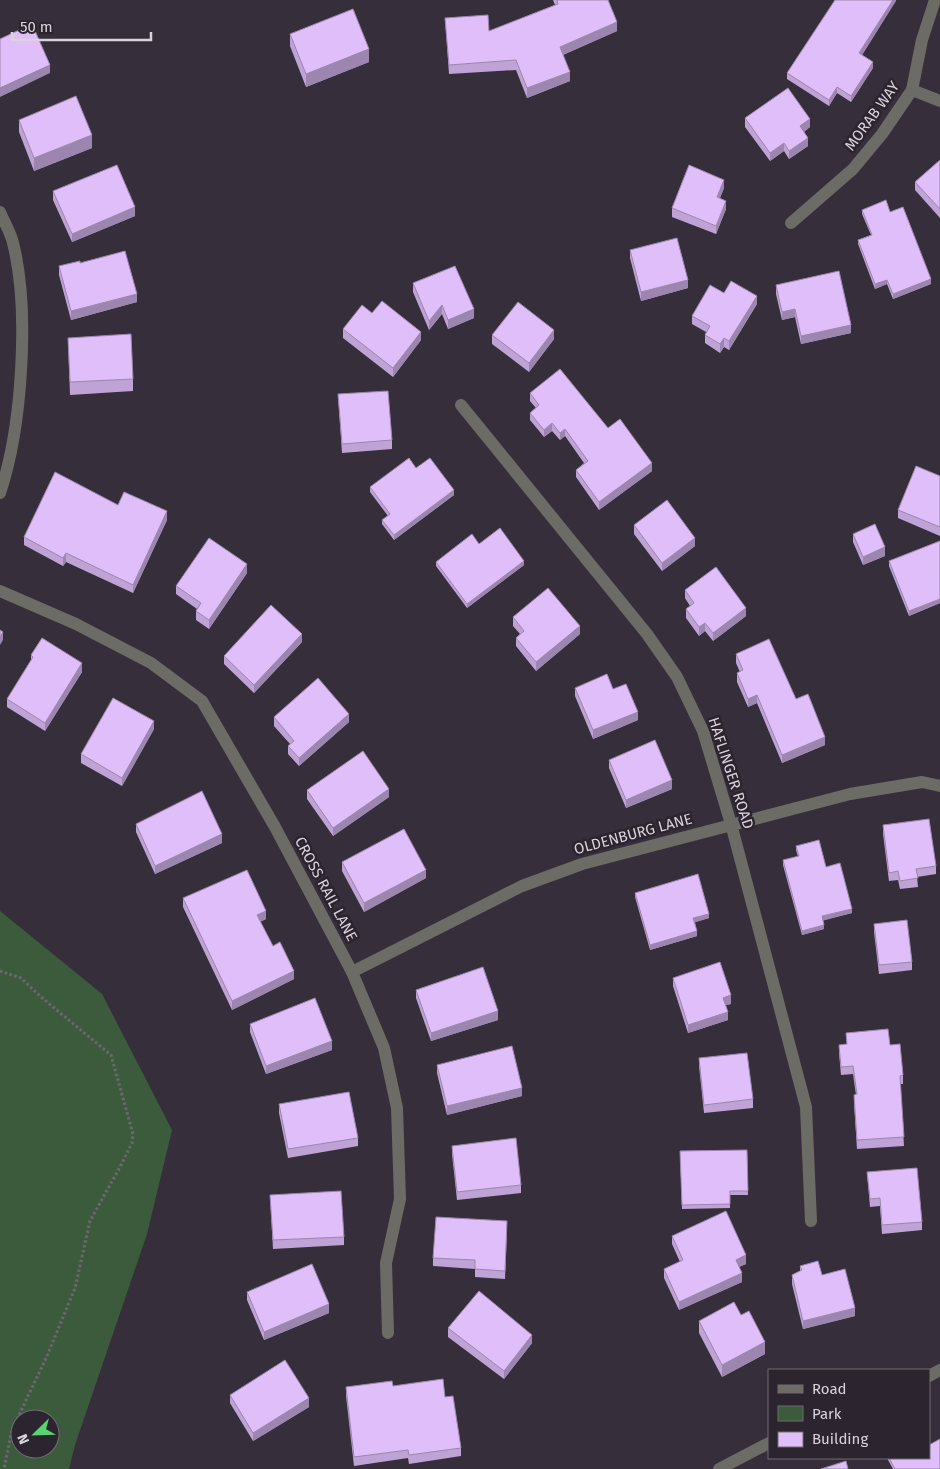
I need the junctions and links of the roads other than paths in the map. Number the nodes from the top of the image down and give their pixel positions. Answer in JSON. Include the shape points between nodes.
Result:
{"nodes":[{"id":1,"x":936,"y":0,"type":"edge"},
{"id":2,"x":912,"y":90,"type":"junction"},
{"id":3,"x":940,"y":101,"type":"edge"},
{"id":4,"x":0,"y":212,"type":"edge"},
{"id":5,"x":791,"y":223,"type":"dead end"},
{"id":6,"x":461,"y":405,"type":"dead end"},
{"id":7,"x":0,"y":493,"type":"edge"},
{"id":8,"x":0,"y":591,"type":"edge"},
{"id":9,"x":940,"y":786,"type":"edge"},
{"id":10,"x":731,"y":824,"type":"junction"},
{"id":11,"x":352,"y":972,"type":"junction"},
{"id":12,"x":811,"y":1221,"type":"dead end"},
{"id":13,"x":388,"y":1333,"type":"dead end"},
{"id":14,"x":768,"y":1444,"type":"edge"},
{"id":15,"x":719,"y":1469,"type":"edge"}],
"edges":[{"from":1,"to":2,"type":"street","name":"MORAB WAY","via":[[922,40]]},
{"from":2,"to":3,"type":"street"},
{"from":2,"to":5,"type":"street","name":"MORAB WAY","via":[[853,169]]},
{"from":4,"to":7,"type":"street","via":[[13,242],[23,308],[19,384],[8,470]]},
{"from":6,"to":10,"type":"street","name":"HAFLINGER ROAD","via":[[647,634],[677,677],[703,731]]},
{"from":8,"to":11,"type":"street","name":"CROSS RAIL LANE","via":[[76,624],[151,663],[202,702],[275,827]]},
{"from":9,"to":10,"type":"street","name":"OLDENBURG LANE","via":[[922,782],[850,794]]},
{"from":10,"to":11,"type":"street","name":"OLDENBURG LANE","via":[[582,864],[522,886]]},
{"from":10,"to":12,"type":"street","name":"HAFLINGER ROAD","via":[[806,1107]]},
{"from":11,"to":13,"type":"street","name":"CROSS RAIL LANE","via":[[384,1048],[397,1108],[400,1199],[386,1262]]},
{"from":14,"to":15,"type":"street"}]}
